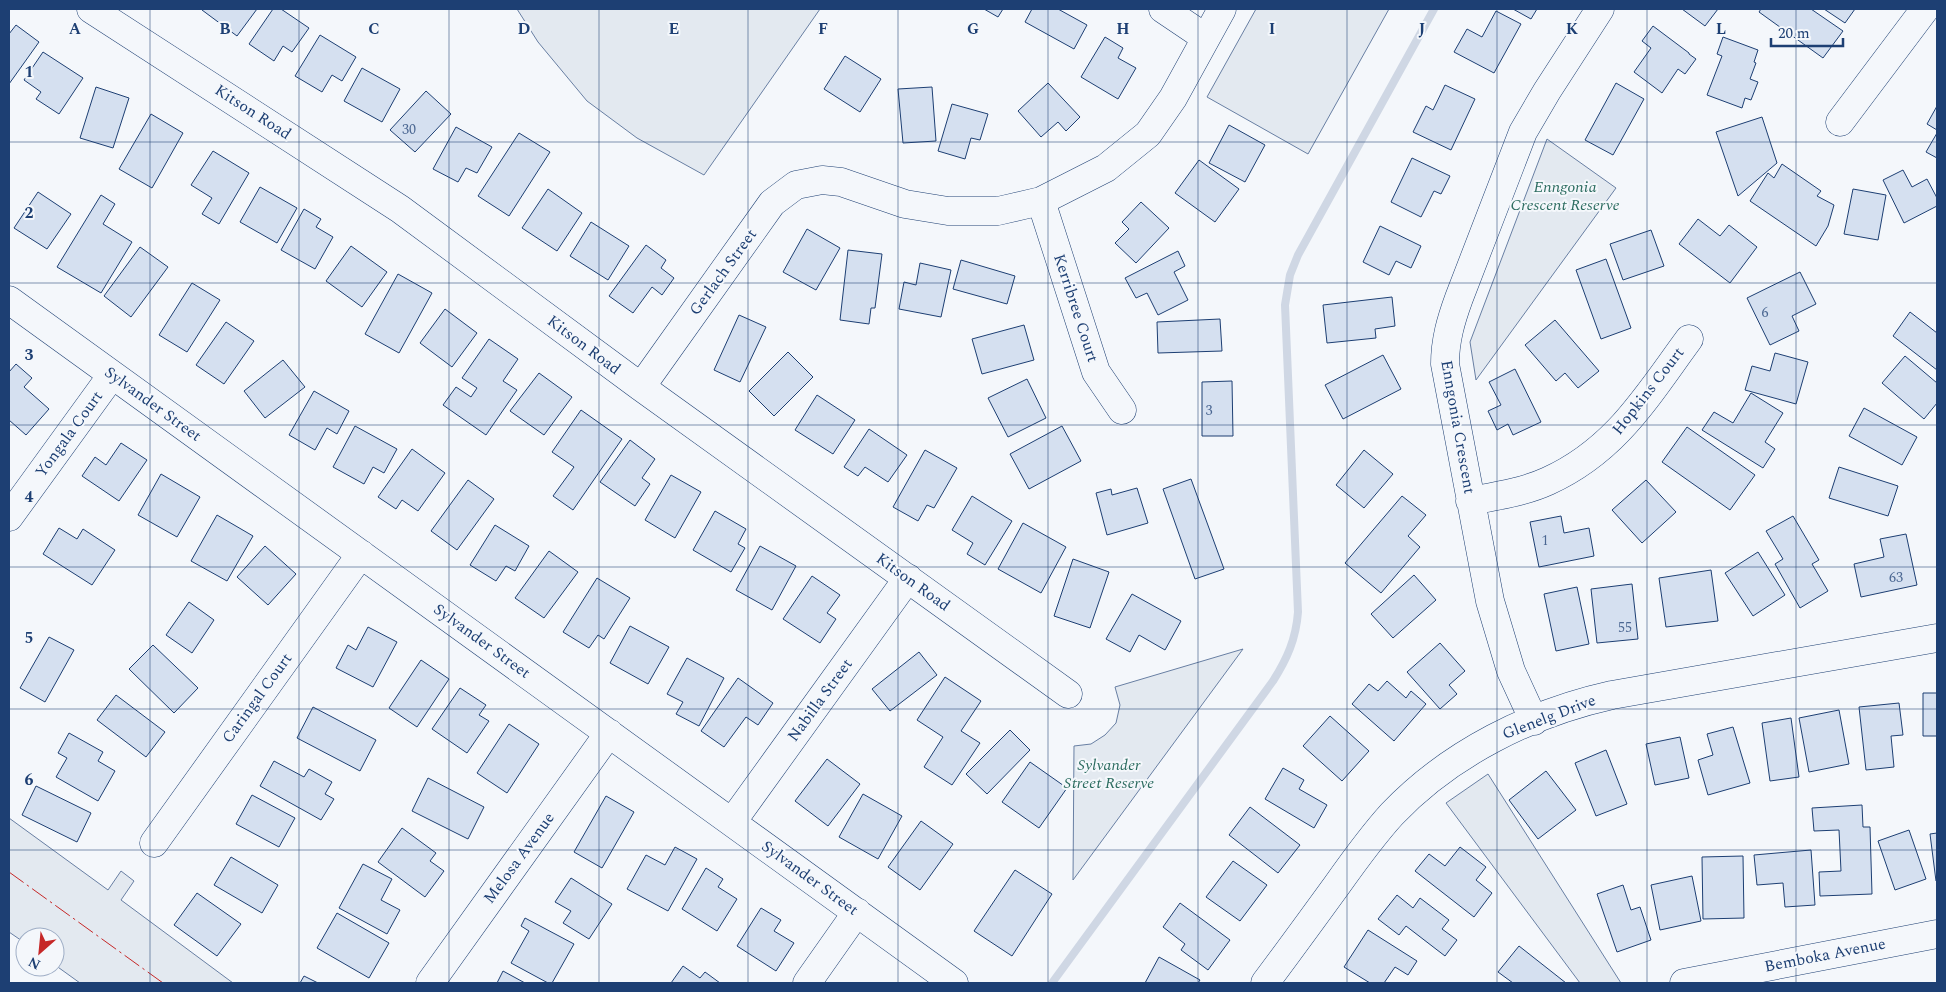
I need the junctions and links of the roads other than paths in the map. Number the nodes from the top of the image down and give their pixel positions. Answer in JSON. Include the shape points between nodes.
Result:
{"nodes":[{"id":1,"x":92,"y":9,"type":"edge"},
{"id":2,"x":1163,"y":9,"type":"edge"},
{"id":3,"x":1222,"y":9,"type":"edge"},
{"id":4,"x":1600,"y":9,"type":"edge"},
{"id":5,"x":1925,"y":9,"type":"edge"},
{"id":6,"x":1206,"y":38,"type":"junction"},
{"id":7,"x":1840,"y":122,"type":"dead end"},
{"id":8,"x":1041,"y":201,"type":"junction"},
{"id":9,"x":9,"y":300,"type":"edge"},
{"id":10,"x":1689,"y":339,"type":"dead end"},
{"id":11,"x":112,"y":375,"type":"junction"},
{"id":12,"x":641,"y":387,"type":"junction"},
{"id":13,"x":1122,"y":410,"type":"dead end"},
{"id":14,"x":1470,"y":501,"type":"junction"},
{"id":15,"x":9,"y":517,"type":"edge"},
{"id":16,"x":361,"y":554,"type":"junction"},
{"id":17,"x":908,"y":578,"type":"junction"},
{"id":18,"x":1937,"y":638,"type":"edge"},
{"id":19,"x":1068,"y":694,"type":"dead end"},
{"id":20,"x":1534,"y":720,"type":"junction"},
{"id":21,"x":609,"y":733,"type":"junction"},
{"id":22,"x":732,"y":822,"type":"junction"},
{"id":23,"x":154,"y":843,"type":"dead end"},
{"id":24,"x":857,"y":912,"type":"junction"},
{"id":25,"x":1937,"y":934,"type":"edge"},
{"id":26,"x":430,"y":983,"type":"edge"},
{"id":27,"x":807,"y":983,"type":"edge"},
{"id":28,"x":954,"y":983,"type":"edge"},
{"id":29,"x":1266,"y":983,"type":"edge"},
{"id":30,"x":1684,"y":983,"type":"edge"}],
"edges":[{"from":1,"to":12,"type":"street","name":"Kitson Road","via":[[400,209]]},
{"from":2,"to":6,"type":"street"},
{"from":3,"to":6,"type":"street","name":"Gerlach Street"},
{"from":4,"to":14,"type":"street","name":"Enngonia Crescent","via":[[1523,132],[1446,338],[1445,364]]},
{"from":5,"to":7,"type":"street"},
{"from":6,"to":8,"type":"street","name":"Gerlach Street","via":[[1148,134],[1106,168]]},
{"from":8,"to":12,"type":"street","name":"Gerlach Street","via":[[998,211],[948,211],[905,204],[841,182],[822,180],[796,185],[772,203]]},
{"from":8,"to":13,"type":"street","name":"Kerribree Court","via":[[1096,372]]},
{"from":9,"to":11,"type":"street","name":"Sylvander Street"},
{"from":10,"to":14,"type":"street","name":"Hopkins Court","via":[[1624,426],[1586,459],[1547,482],[1528,489]]},
{"from":11,"to":15,"type":"street","name":"Yongala Court"},
{"from":11,"to":16,"type":"street","name":"Sylvander Street"},
{"from":12,"to":17,"type":"street","name":"Kitson Road"},
{"from":14,"to":20,"type":"street","name":"Enngonia Crescent","via":[[1498,633],[1511,671]]},
{"from":16,"to":21,"type":"street","name":"Sylvander Street"},
{"from":16,"to":23,"type":"street","name":"Caringal Court"},
{"from":17,"to":19,"type":"street","name":"Kitson Road"},
{"from":17,"to":22,"type":"street","name":"Nabilla Street"},
{"from":18,"to":20,"type":"street","name":"Glenelg Drive","via":[[1612,695]]},
{"from":20,"to":29,"type":"street","name":"Glenelg Drive","via":[[1506,732],[1438,773],[1393,813]]},
{"from":21,"to":22,"type":"street","name":"Sylvander Street"},
{"from":21,"to":26,"type":"street","name":"Melosa Avenue"},
{"from":22,"to":24,"type":"street","name":"Sylvander Street"},
{"from":24,"to":27,"type":"street"},
{"from":24,"to":28,"type":"street","name":"Sylvander Street"},
{"from":25,"to":30,"type":"street","name":"Bemboka Avenue"}]}
